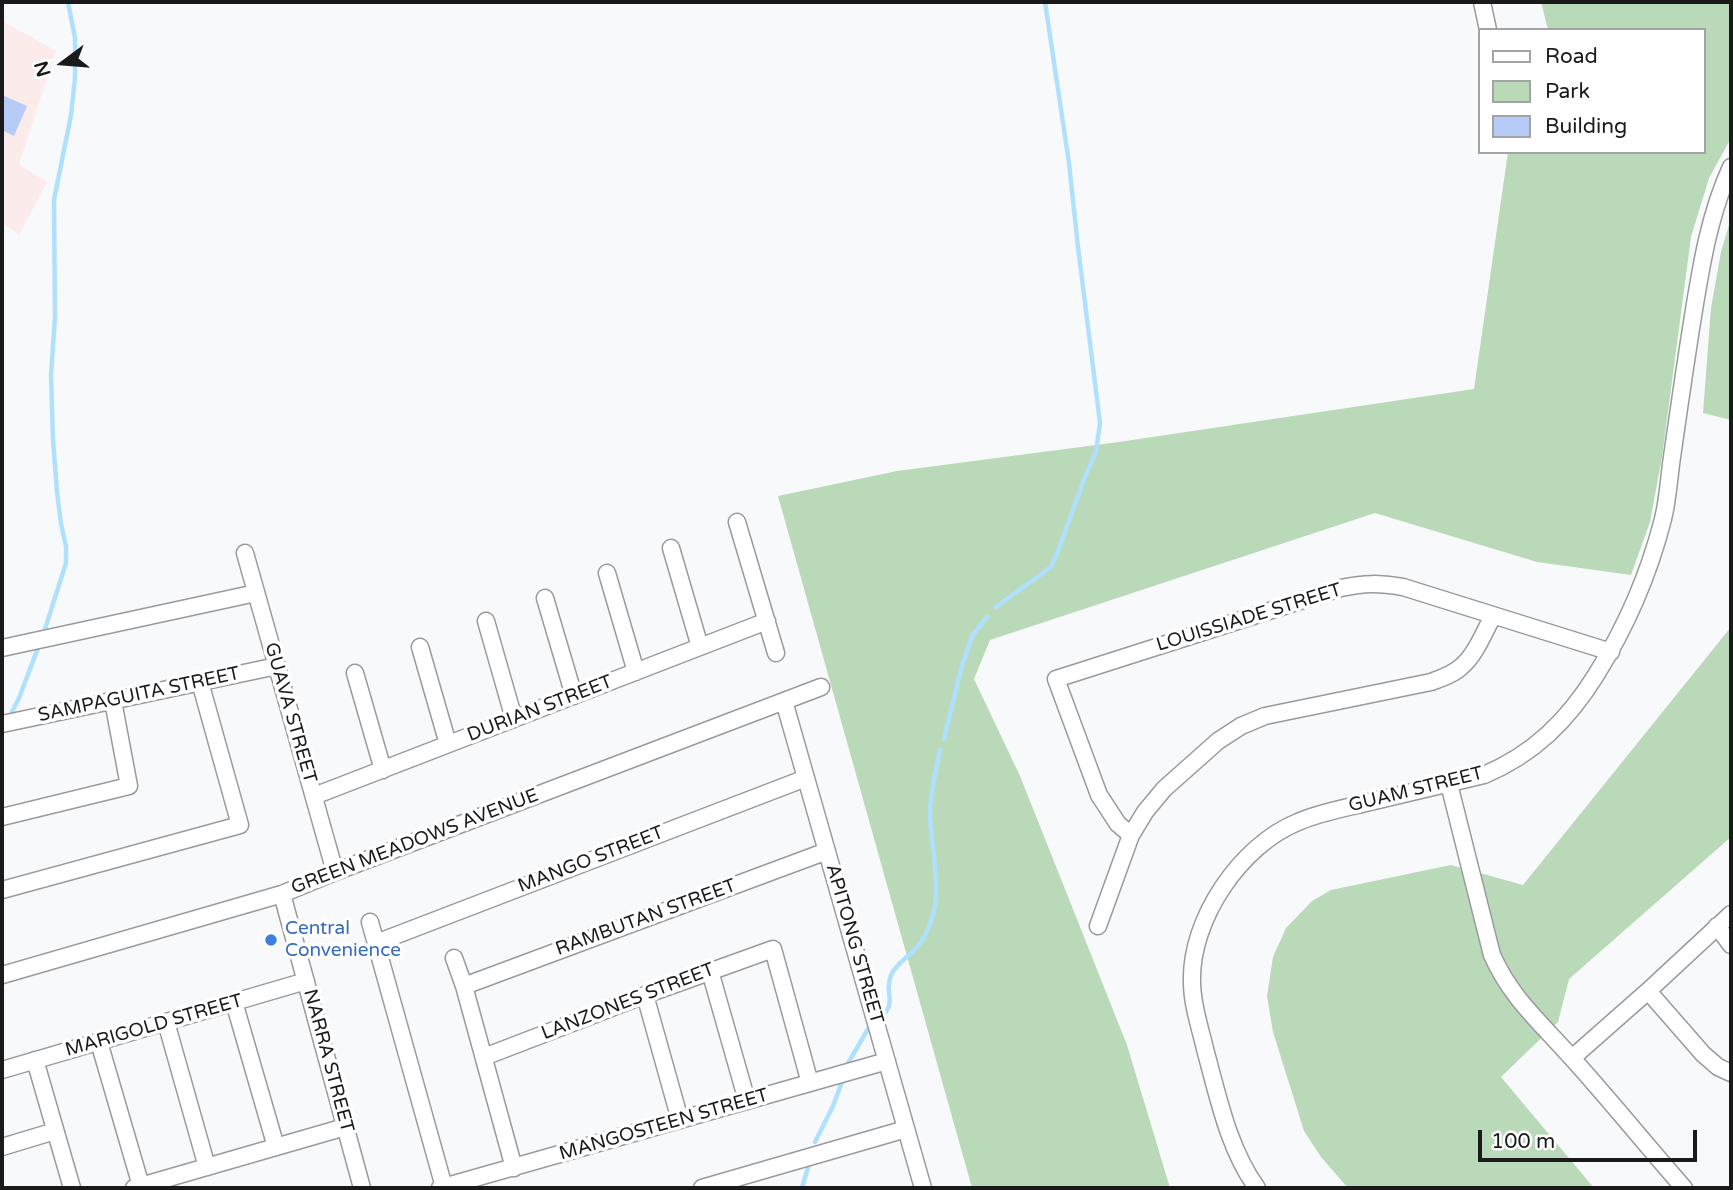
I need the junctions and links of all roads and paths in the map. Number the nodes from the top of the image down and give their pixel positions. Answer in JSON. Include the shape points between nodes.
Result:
{"nodes":[{"id":1,"x":1482,"y":2,"type":"edge"},
{"id":2,"x":1488,"y":28,"type":"edge"},
{"id":3,"x":1731,"y":167,"type":"edge"},
{"id":4,"x":737,"y":522,"type":"dead end"},
{"id":5,"x":671,"y":548,"type":"dead end"},
{"id":6,"x":245,"y":554,"type":"dead end"},
{"id":7,"x":607,"y":573,"type":"dead end"},
{"id":8,"x":256,"y":593,"type":"junction"},
{"id":9,"x":545,"y":598,"type":"dead end"},
{"id":10,"x":1493,"y":616,"type":"junction"},
{"id":11,"x":485,"y":621,"type":"dead end"},
{"id":12,"x":767,"y":621,"type":"junction"},
{"id":13,"x":420,"y":647,"type":"dead end"},
{"id":14,"x":700,"y":647,"type":"junction"},
{"id":15,"x":2,"y":648,"type":"edge"},
{"id":16,"x":1611,"y":652,"type":"junction"},
{"id":17,"x":776,"y":653,"type":"dead end"},
{"id":18,"x":277,"y":666,"type":"junction"},
{"id":19,"x":636,"y":672,"type":"junction"},
{"id":20,"x":355,"y":673,"type":"dead end"},
{"id":21,"x":200,"y":682,"type":"junction"},
{"id":22,"x":821,"y":687,"type":"dead end"},
{"id":23,"x":574,"y":696,"type":"junction"},
{"id":24,"x":113,"y":701,"type":"junction"},
{"id":25,"x":784,"y":701,"type":"junction"},
{"id":26,"x":514,"y":719,"type":"junction"},
{"id":27,"x":2,"y":724,"type":"edge"},
{"id":28,"x":448,"y":744,"type":"junction"},
{"id":29,"x":383,"y":769,"type":"junction"},
{"id":30,"x":806,"y":778,"type":"junction"},
{"id":31,"x":1450,"y":784,"type":"junction"},
{"id":32,"x":314,"y":796,"type":"junction"},
{"id":33,"x":2,"y":817,"type":"edge"},
{"id":34,"x":1130,"y":835,"type":"junction"},
{"id":35,"x":827,"y":851,"type":"junction"},
{"id":36,"x":335,"y":872,"type":"junction"},
{"id":37,"x":2,"y":890,"type":"edge"},
{"id":38,"x":282,"y":894,"type":"junction"},
{"id":39,"x":1731,"y":914,"type":"edge"},
{"id":40,"x":370,"y":922,"type":"dead end"},
{"id":41,"x":1098,"y":926,"type":"dead end"},
{"id":42,"x":1717,"y":926,"type":"junction"},
{"id":43,"x":376,"y":943,"type":"junction"},
{"id":44,"x":1731,"y":945,"type":"edge"},
{"id":45,"x":454,"y":958,"type":"dead end"},
{"id":46,"x":710,"y":971,"type":"junction"},
{"id":47,"x":2,"y":975,"type":"edge"},
{"id":48,"x":306,"y":981,"type":"junction"},
{"id":49,"x":464,"y":986,"type":"junction"},
{"id":50,"x":1648,"y":991,"type":"junction"},
{"id":51,"x":645,"y":995,"type":"junction"},
{"id":52,"x":234,"y":1002,"type":"junction"},
{"id":53,"x":166,"y":1022,"type":"junction"},
{"id":54,"x":99,"y":1042,"type":"junction"},
{"id":55,"x":484,"y":1057,"type":"junction"},
{"id":56,"x":1572,"y":1058,"type":"junction"},
{"id":57,"x":34,"y":1060,"type":"junction"},
{"id":58,"x":887,"y":1061,"type":"junction"},
{"id":59,"x":2,"y":1070,"type":"edge"},
{"id":60,"x":1731,"y":1073,"type":"edge"},
{"id":61,"x":810,"y":1083,"type":"junction"},
{"id":62,"x":747,"y":1101,"type":"junction"},
{"id":63,"x":680,"y":1120,"type":"junction"},
{"id":64,"x":345,"y":1126,"type":"junction"},
{"id":65,"x":906,"y":1129,"type":"junction"},
{"id":66,"x":55,"y":1131,"type":"junction"},
{"id":67,"x":2,"y":1147,"type":"edge"},
{"id":68,"x":276,"y":1147,"type":"junction"},
{"id":69,"x":208,"y":1167,"type":"junction"},
{"id":70,"x":514,"y":1167,"type":"junction"},
{"id":71,"x":137,"y":1187,"type":"edge"},
{"id":72,"x":72,"y":1188,"type":"edge"},
{"id":73,"x":362,"y":1188,"type":"edge"},
{"id":74,"x":442,"y":1188,"type":"edge"},
{"id":75,"x":702,"y":1188,"type":"edge"},
{"id":76,"x":923,"y":1188,"type":"edge"},
{"id":77,"x":1257,"y":1188,"type":"edge"},
{"id":78,"x":1684,"y":1188,"type":"edge"}],
"edges":[{"from":1,"to":2,"type":"street"},
{"from":3,"to":16,"type":"street","name":"GUAM STREET","via":[[1711,219],[1701,268],[1663,517],[1650,563]]},
{"from":4,"to":12,"type":"street"},
{"from":5,"to":14,"type":"street"},
{"from":6,"to":8,"type":"street","name":"GUAVA STREET"},
{"from":7,"to":19,"type":"street"},
{"from":8,"to":15,"type":"street"},
{"from":8,"to":18,"type":"street","name":"GUAVA STREET"},
{"from":9,"to":23,"type":"street"},
{"from":10,"to":16,"type":"street","name":"LOUISSIADE STREET"},
{"from":10,"to":34,"type":"street","via":[[1463,666],[1448,676],[1265,716],[1241,726],[1164,789]]},
{"from":10,"to":34,"type":"street","name":"LOUISSIADE STREET","via":[[1403,587],[1361,584],[1056,680],[1099,796]]},
{"from":11,"to":26,"type":"street"},
{"from":12,"to":14,"type":"street","name":"DURIAN STREET"},
{"from":12,"to":17,"type":"street"},
{"from":13,"to":28,"type":"street"},
{"from":14,"to":19,"type":"street","name":"DURIAN STREET"},
{"from":16,"to":31,"type":"street","name":"GUAM STREET","via":[[1582,697],[1528,751],[1484,775]]},
{"from":18,"to":21,"type":"street","name":"SAMPAGUITA STREET"},
{"from":18,"to":32,"type":"street","name":"GUAVA STREET"},
{"from":19,"to":23,"type":"street","name":"DURIAN STREET"},
{"from":20,"to":29,"type":"street"},
{"from":21,"to":24,"type":"street","name":"SAMPAGUITA STREET"},
{"from":21,"to":37,"type":"street","via":[[240,825]]},
{"from":22,"to":25,"type":"street","name":"GREEN MEADOWS AVENUE"},
{"from":23,"to":26,"type":"street","name":"DURIAN STREET"},
{"from":24,"to":27,"type":"street","name":"SAMPAGUITA STREET"},
{"from":24,"to":33,"type":"street","via":[[129,786]]},
{"from":25,"to":30,"type":"street","name":"APITONG STREET"},
{"from":25,"to":36,"type":"street","name":"GREEN MEADOWS AVENUE"},
{"from":26,"to":28,"type":"street","name":"DURIAN STREET"},
{"from":28,"to":29,"type":"street","name":"DURIAN STREET"},
{"from":29,"to":32,"type":"street","name":"DURIAN STREET"},
{"from":30,"to":35,"type":"street","name":"APITONG STREET"},
{"from":30,"to":43,"type":"street","name":"MANGO STREET"},
{"from":31,"to":56,"type":"street","via":[[1497,965],[1514,995]]},
{"from":31,"to":77,"type":"street","name":"GUAM STREET","via":[[1333,811],[1271,835],[1239,866],[1202,925],[1191,980],[1194,1005],[1222,1113]]},
{"from":32,"to":36,"type":"street","name":"GUAVA STREET"},
{"from":34,"to":41,"type":"street"},
{"from":35,"to":49,"type":"street","name":"RAMBUTAN STREET"},
{"from":35,"to":58,"type":"street","name":"APITONG STREET"},
{"from":36,"to":38,"type":"street","name":"GREEN MEADOWS AVENUE"},
{"from":38,"to":47,"type":"street","name":"GREEN MEADOWS AVENUE"},
{"from":38,"to":48,"type":"street","name":"NARRA STREET"},
{"from":39,"to":42,"type":"street"},
{"from":40,"to":43,"type":"street"},
{"from":42,"to":44,"type":"street"},
{"from":42,"to":50,"type":"street"},
{"from":43,"to":74,"type":"street"},
{"from":45,"to":49,"type":"street"},
{"from":46,"to":51,"type":"street","name":"LANZONES STREET"},
{"from":46,"to":61,"type":"street","name":"LANZONES STREET","via":[[773,948]]},
{"from":46,"to":62,"type":"street"},
{"from":48,"to":52,"type":"street","name":"MARIGOLD STREET"},
{"from":48,"to":64,"type":"street","name":"NARRA STREET"},
{"from":49,"to":55,"type":"street"},
{"from":50,"to":56,"type":"street"},
{"from":50,"to":60,"type":"street","via":[[1703,1054]]},
{"from":51,"to":55,"type":"street","name":"LANZONES STREET"},
{"from":51,"to":63,"type":"street"},
{"from":52,"to":53,"type":"street","name":"MARIGOLD STREET"},
{"from":52,"to":68,"type":"street"},
{"from":53,"to":54,"type":"street","name":"MARIGOLD STREET"},
{"from":53,"to":69,"type":"street"},
{"from":54,"to":57,"type":"street","name":"MARIGOLD STREET"},
{"from":54,"to":71,"type":"street"},
{"from":55,"to":70,"type":"street"},
{"from":56,"to":78,"type":"street"},
{"from":57,"to":59,"type":"street","name":"MARIGOLD STREET"},
{"from":57,"to":66,"type":"street"},
{"from":58,"to":61,"type":"street","name":"MANGOSTEEN STREET"},
{"from":58,"to":65,"type":"street","name":"APITONG STREET"},
{"from":61,"to":62,"type":"street","name":"MANGOSTEEN STREET"},
{"from":62,"to":63,"type":"street","name":"MANGOSTEEN STREET"},
{"from":63,"to":70,"type":"street","name":"MANGOSTEEN STREET"},
{"from":64,"to":68,"type":"street"},
{"from":64,"to":73,"type":"street","name":"NARRA STREET"},
{"from":65,"to":75,"type":"street"},
{"from":65,"to":76,"type":"street","name":"APITONG STREET"},
{"from":66,"to":67,"type":"street"},
{"from":66,"to":72,"type":"street"},
{"from":68,"to":69,"type":"street"},
{"from":69,"to":71,"type":"street"},
{"from":70,"to":74,"type":"street","name":"MANGOSTEEN STREET"}]}
